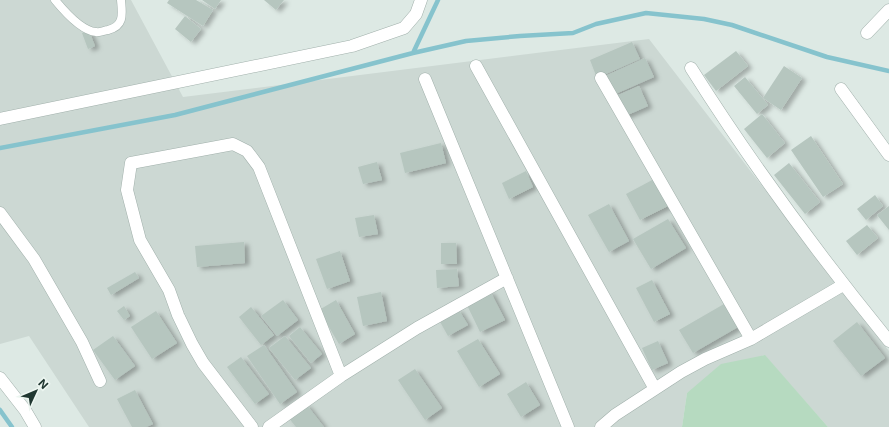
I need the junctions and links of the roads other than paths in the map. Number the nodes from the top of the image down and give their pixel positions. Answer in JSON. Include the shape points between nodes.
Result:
{"nodes":[{"id":1,"x":55,"y":0,"type":"edge"},
{"id":2,"x":121,"y":0,"type":"edge"},
{"id":3,"x":421,"y":0,"type":"edge"},
{"id":4,"x":889,"y":10,"type":"edge"},
{"id":5,"x":867,"y":32,"type":"dead end"},
{"id":6,"x":476,"y":66,"type":"dead end"},
{"id":7,"x":691,"y":68,"type":"dead end"},
{"id":8,"x":601,"y":78,"type":"dead end"},
{"id":9,"x":425,"y":79,"type":"dead end"},
{"id":10,"x":840,"y":89,"type":"dead end"},
{"id":11,"x":0,"y":119,"type":"edge"},
{"id":12,"x":889,"y":155,"type":"edge"},
{"id":13,"x":0,"y":213,"type":"edge"},
{"id":14,"x":507,"y":278,"type":"junction"},
{"id":15,"x":843,"y":285,"type":"junction"},
{"id":16,"x":751,"y":339,"type":"junction"},
{"id":17,"x":889,"y":341,"type":"edge"},
{"id":18,"x":341,"y":376,"type":"junction"},
{"id":19,"x":0,"y":378,"type":"edge"},
{"id":20,"x":100,"y":381,"type":"dead end"},
{"id":21,"x":655,"y":389,"type":"junction"},
{"id":22,"x":35,"y":427,"type":"edge"},
{"id":23,"x":252,"y":427,"type":"edge"},
{"id":24,"x":269,"y":427,"type":"edge"},
{"id":25,"x":568,"y":427,"type":"edge"},
{"id":26,"x":602,"y":427,"type":"edge"}],
"edges":[{"from":1,"to":2,"type":"lane","via":[[72,19],[96,32],[112,29],[119,24],[122,18]]},
{"from":3,"to":11,"type":"street","via":[[416,14],[404,28],[352,46]]},
{"from":4,"to":5,"type":"street"},
{"from":6,"to":21,"type":"street"},
{"from":7,"to":15,"type":"street","via":[[729,128]]},
{"from":8,"to":16,"type":"street"},
{"from":9,"to":14,"type":"street"},
{"from":10,"to":12,"type":"street"},
{"from":13,"to":20,"type":"street","via":[[34,259],[82,342]]},
{"from":14,"to":18,"type":"street","via":[[418,328]]},
{"from":14,"to":25,"type":"street"},
{"from":15,"to":16,"type":"street"},
{"from":15,"to":17,"type":"street"},
{"from":16,"to":21,"type":"street","via":[[705,359]]},
{"from":18,"to":23,"type":"street","via":[[259,167],[246,151],[233,144],[131,163],[127,190],[140,240],[169,290],[188,337],[203,363]]},
{"from":18,"to":24,"type":"street"},
{"from":19,"to":22,"type":"street"},
{"from":21,"to":26,"type":"street","via":[[615,415]]}]}
